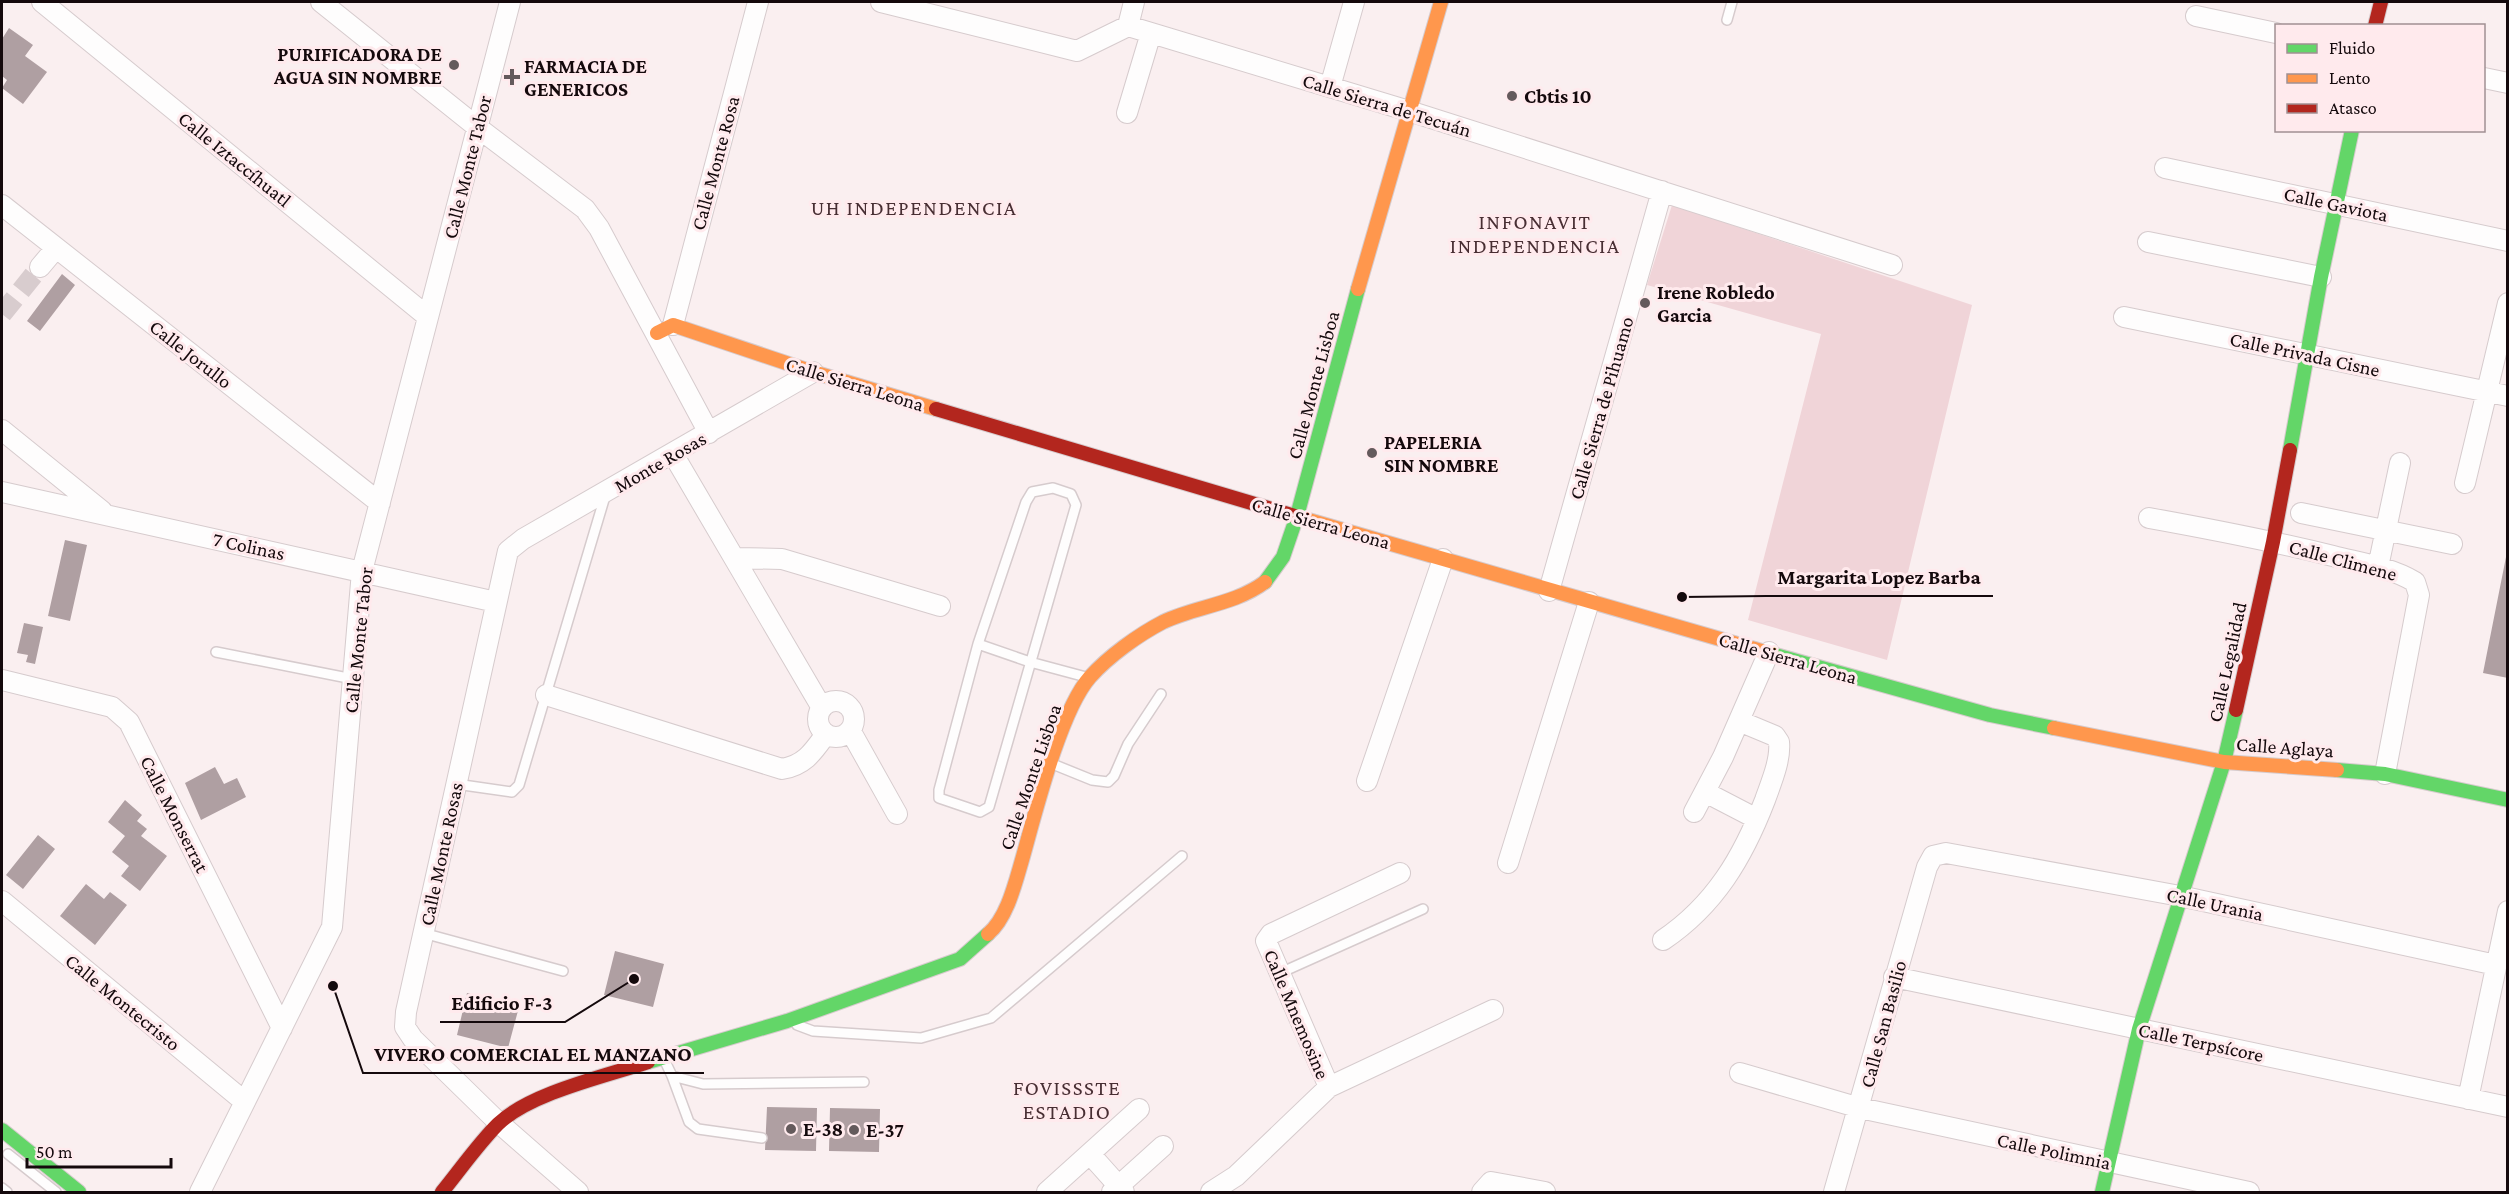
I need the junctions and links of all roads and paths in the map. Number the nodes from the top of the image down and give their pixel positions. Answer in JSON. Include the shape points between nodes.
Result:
{"nodes":[{"id":1,"x":42,"y":2,"type":"edge"},
{"id":2,"x":321,"y":2,"type":"edge"},
{"id":3,"x":510,"y":2,"type":"edge"},
{"id":4,"x":758,"y":2,"type":"edge"},
{"id":5,"x":881,"y":2,"type":"edge"},
{"id":6,"x":1134,"y":2,"type":"edge"},
{"id":7,"x":1354,"y":2,"type":"edge"},
{"id":8,"x":1441,"y":2,"type":"edge"},
{"id":9,"x":1732,"y":2,"type":"edge"},
{"id":10,"x":2380,"y":2,"type":"edge"},
{"id":11,"x":2196,"y":16,"type":"dead end"},
{"id":12,"x":1727,"y":20,"type":"dead end"},
{"id":13,"x":2375,"y":24,"type":"edge"},
{"id":14,"x":1128,"y":26,"type":"junction"},
{"id":15,"x":1151,"y":33,"type":"junction"},
{"id":16,"x":2275,"y":33,"type":"edge"},
{"id":17,"x":2485,"y":78,"type":"edge"},
{"id":18,"x":2508,"y":83,"type":"edge"},
{"id":19,"x":1330,"y":87,"type":"junction"},
{"id":20,"x":1409,"y":111,"type":"junction"},
{"id":21,"x":1127,"y":113,"type":"dead end"},
{"id":22,"x":477,"y":128,"type":"junction"},
{"id":23,"x":2352,"y":132,"type":"edge"},
{"id":24,"x":2165,"y":168,"type":"dead end"},
{"id":25,"x":1662,"y":191,"type":"junction"},
{"id":26,"x":2336,"y":204,"type":"junction"},
{"id":27,"x":2,"y":205,"type":"edge"},
{"id":28,"x":2508,"y":241,"type":"edge"},
{"id":29,"x":2148,"y":242,"type":"dead end"},
{"id":30,"x":56,"y":248,"type":"junction"},
{"id":31,"x":1892,"y":265,"type":"dead end"},
{"id":32,"x":40,"y":267,"type":"tunnel mouth"},
{"id":33,"x":2321,"y":277,"type":"junction"},
{"id":34,"x":2508,"y":303,"type":"edge"},
{"id":35,"x":428,"y":317,"type":"junction"},
{"id":36,"x":2124,"y":317,"type":"dead end"},
{"id":37,"x":665,"y":329,"type":"junction"},
{"id":38,"x":2306,"y":354,"type":"junction"},
{"id":39,"x":813,"y":372,"type":"junction"},
{"id":40,"x":2486,"y":391,"type":"junction"},
{"id":41,"x":2508,"y":396,"type":"edge"},
{"id":42,"x":2,"y":430,"type":"edge"},
{"id":43,"x":709,"y":433,"type":"junction"},
{"id":44,"x":673,"y":454,"type":"junction"},
{"id":45,"x":2400,"y":463,"type":"dead end"},
{"id":46,"x":2465,"y":483,"type":"dead end"},
{"id":47,"x":2,"y":492,"type":"edge"},
{"id":48,"x":606,"y":493,"type":"junction"},
{"id":49,"x":380,"y":503,"type":"junction"},
{"id":50,"x":2301,"y":513,"type":"dead end"},
{"id":51,"x":106,"y":515,"type":"junction"},
{"id":52,"x":1297,"y":516,"type":"junction"},
{"id":53,"x":2149,"y":518,"type":"dead end"},
{"id":54,"x":2385,"y":530,"type":"junction"},
{"id":55,"x":2273,"y":542,"type":"junction"},
{"id":56,"x":2452,"y":543,"type":"dead end"},
{"id":57,"x":508,"y":551,"type":"joint"},
{"id":58,"x":734,"y":558,"type":"junction"},
{"id":59,"x":1443,"y":559,"type":"junction"},
{"id":60,"x":2378,"y":567,"type":"junction"},
{"id":61,"x":362,"y":571,"type":"junction"},
{"id":62,"x":1549,"y":591,"type":"junction"},
{"id":63,"x":496,"y":602,"type":"junction"},
{"id":64,"x":1589,"y":602,"type":"junction"},
{"id":65,"x":940,"y":606,"type":"dead end"},
{"id":66,"x":978,"y":644,"type":"junction"},
{"id":67,"x":216,"y":652,"type":"dead end"},
{"id":68,"x":1769,"y":652,"type":"junction"},
{"id":69,"x":1030,"y":662,"type":"junction"},
{"id":70,"x":1089,"y":678,"type":"junction"},
{"id":71,"x":353,"y":679,"type":"junction"},
{"id":72,"x":2,"y":680,"type":"edge"},
{"id":73,"x":1161,"y":694,"type":"dead end"},
{"id":74,"x":546,"y":695,"type":"junction"},
{"id":75,"x":822,"y":708,"type":"junction"},
{"id":76,"x":1990,"y":715,"type":"joint"},
{"id":77,"x":1739,"y":721,"type":"junction"},
{"id":78,"x":850,"y":730,"type":"junction"},
{"id":79,"x":826,"y":734,"type":"junction"},
{"id":80,"x":2224,"y":762,"type":"junction"},
{"id":81,"x":1052,"y":763,"type":"junction"},
{"id":82,"x":2385,"y":774,"type":"junction"},
{"id":83,"x":1367,"y":781,"type":"dead end"},
{"id":84,"x":456,"y":784,"type":"junction"},
{"id":85,"x":1705,"y":792,"type":"junction"},
{"id":86,"x":2508,"y":800,"type":"edge"},
{"id":87,"x":1694,"y":812,"type":"dead end"},
{"id":88,"x":897,"y":814,"type":"dead end"},
{"id":89,"x":1757,"y":819,"type":"junction"},
{"id":90,"x":1182,"y":856,"type":"dead end"},
{"id":91,"x":1933,"y":856,"type":"joint"},
{"id":92,"x":1508,"y":863,"type":"dead end"},
{"id":93,"x":1400,"y":873,"type":"dead end"},
{"id":94,"x":2180,"y":896,"type":"junction"},
{"id":95,"x":2,"y":901,"type":"edge"},
{"id":96,"x":1423,"y":909,"type":"dead end"},
{"id":97,"x":2508,"y":911,"type":"edge"},
{"id":98,"x":423,"y":933,"type":"junction"},
{"id":99,"x":1663,"y":940,"type":"dead end"},
{"id":100,"x":2496,"y":965,"type":"junction"},
{"id":101,"x":563,"y":971,"type":"dead end"},
{"id":102,"x":1280,"y":973,"type":"junction"},
{"id":103,"x":1894,"y":977,"type":"junction"},
{"id":104,"x":1493,"y":1010,"type":"dead end"},
{"id":105,"x":787,"y":1021,"type":"junction"},
{"id":106,"x":282,"y":1028,"type":"junction"},
{"id":107,"x":2139,"y":1029,"type":"junction"},
{"id":108,"x":663,"y":1057,"type":"junction"},
{"id":109,"x":1740,"y":1073,"type":"dead end"},
{"id":110,"x":672,"y":1076,"type":"junction"},
{"id":111,"x":864,"y":1082,"type":"dead end"},
{"id":112,"x":1329,"y":1088,"type":"junction"},
{"id":113,"x":2468,"y":1099,"type":"junction"},
{"id":114,"x":245,"y":1102,"type":"junction"},
{"id":115,"x":2508,"y":1107,"type":"edge"},
{"id":116,"x":1860,"y":1108,"type":"junction"},
{"id":117,"x":1140,"y":1109,"type":"dead end"},
{"id":118,"x":499,"y":1123,"type":"junction"},
{"id":119,"x":2,"y":1130,"type":"edge"},
{"id":120,"x":762,"y":1138,"type":"dead end"},
{"id":121,"x":1163,"y":1146,"type":"dead end"},
{"id":122,"x":2,"y":1149,"type":"edge"},
{"id":123,"x":1090,"y":1154,"type":"junction"},
{"id":124,"x":2109,"y":1163,"type":"junction"},
{"id":125,"x":1486,"y":1187,"type":"edge"},
{"id":126,"x":2,"y":1188,"type":"edge"},
{"id":127,"x":1118,"y":1190,"type":"edge"},
{"id":128,"x":7,"y":1192,"type":"edge"},
{"id":129,"x":56,"y":1192,"type":"edge"},
{"id":130,"x":79,"y":1192,"type":"edge"},
{"id":131,"x":200,"y":1192,"type":"edge"},
{"id":132,"x":442,"y":1192,"type":"edge"},
{"id":133,"x":578,"y":1192,"type":"edge"},
{"id":134,"x":1047,"y":1192,"type":"edge"},
{"id":135,"x":1211,"y":1192,"type":"edge"},
{"id":136,"x":1545,"y":1192,"type":"edge"},
{"id":137,"x":1834,"y":1192,"type":"edge"},
{"id":138,"x":2102,"y":1192,"type":"edge"},
{"id":139,"x":2249,"y":1192,"type":"edge"}],
"edges":[{"from":1,"to":35,"type":"street","name":"Calle Iztaccíhuatl"},
{"from":2,"to":22,"type":"street"},
{"from":3,"to":22,"type":"street","name":"Calle Monte Tabor"},
{"from":4,"to":37,"type":"street","name":"Calle Monte Rosa"},
{"from":5,"to":14,"type":"street","via":[[1077,51]]},
{"from":6,"to":14,"type":"street"},
{"from":7,"to":19,"type":"street"},
{"from":8,"to":20,"type":"street","name":"Calle Monte Lisboa"},
{"from":9,"to":12,"type":"lane"},
{"from":10,"to":13,"type":"street"},
{"from":11,"to":16,"type":"street"},
{"from":14,"to":15,"type":"street","name":"Calle Sierra de Tecuán"},
{"from":15,"to":19,"type":"street","name":"Calle Sierra de Tecuán"},
{"from":15,"to":21,"type":"street"},
{"from":17,"to":18,"type":"street"},
{"from":19,"to":20,"type":"street","name":"Calle Sierra de Tecuán"},
{"from":20,"to":25,"type":"street","name":"Calle Sierra de Tecuán"},
{"from":20,"to":52,"type":"street","name":"Calle Monte Lisboa"},
{"from":22,"to":35,"type":"street","name":"Calle Monte Tabor"},
{"from":22,"to":37,"type":"street","via":[[585,209]]},
{"from":23,"to":26,"type":"street","name":"Calle Legalidad"},
{"from":24,"to":26,"type":"street","name":"Calle Gaviota"},
{"from":25,"to":31,"type":"street","name":"Calle Sierra de Tecuán"},
{"from":25,"to":62,"type":"street","name":"Calle Sierra de Pihuamo"},
{"from":26,"to":28,"type":"street","name":"Calle Gaviota"},
{"from":26,"to":33,"type":"street","name":"Calle Legalidad"},
{"from":27,"to":30,"type":"street","name":"Calle Jorullo"},
{"from":29,"to":33,"type":"street"},
{"from":30,"to":32,"type":"street"},
{"from":30,"to":49,"type":"street","name":"Calle Jorullo"},
{"from":33,"to":38,"type":"street","name":"Calle Legalidad"},
{"from":34,"to":40,"type":"street"},
{"from":35,"to":49,"type":"street","name":"Calle Monte Tabor"},
{"from":36,"to":38,"type":"street","name":"Calle Privada Cisne"},
{"from":37,"to":39,"type":"street","name":"Calle Sierra Leona"},
{"from":37,"to":43,"type":"street"},
{"from":38,"to":40,"type":"street","name":"Calle Privada Cisne"},
{"from":38,"to":55,"type":"street","name":"Calle Legalidad"},
{"from":39,"to":43,"type":"street","name":"Monte Rosas"},
{"from":39,"to":52,"type":"street","name":"Calle Sierra Leona"},
{"from":40,"to":41,"type":"street","name":"Calle Privada Cisne"},
{"from":40,"to":46,"type":"street"},
{"from":42,"to":51,"type":"street"},
{"from":43,"to":44,"type":"street","name":"Monte Rosas"},
{"from":44,"to":48,"type":"street","name":"Monte Rosas"},
{"from":44,"to":58,"type":"street"},
{"from":45,"to":54,"type":"street"},
{"from":47,"to":51,"type":"street","name":"7 Colinas"},
{"from":48,"to":57,"type":"street","name":"Monte Rosas"},
{"from":48,"to":74,"type":"lane"},
{"from":49,"to":61,"type":"street","name":"Calle Monte Tabor"},
{"from":50,"to":54,"type":"street"},
{"from":51,"to":61,"type":"street","name":"7 Colinas"},
{"from":52,"to":59,"type":"street","name":"Calle Sierra Leona"},
{"from":52,"to":70,"type":"street","name":"Calle Monte Lisboa","via":[[1283,557],[1264,583],[1238,598],[1164,622],[1112,657]]},
{"from":53,"to":55,"type":"street","name":"Calle Climene"},
{"from":54,"to":56,"type":"street"},
{"from":54,"to":60,"type":"street"},
{"from":55,"to":60,"type":"street","name":"Calle Climene"},
{"from":55,"to":80,"type":"street","name":"Calle Legalidad"},
{"from":57,"to":63,"type":"street","name":"Calle Monte Rosas"},
{"from":58,"to":65,"type":"street","via":[[782,559]]},
{"from":58,"to":75,"type":"street"},
{"from":59,"to":62,"type":"street","name":"Calle Sierra Leona"},
{"from":59,"to":83,"type":"street"},
{"from":60,"to":82,"type":"street","name":"Calle Climene","via":[[2415,582],[2419,595]]},
{"from":61,"to":63,"type":"street","name":"7 Colinas"},
{"from":61,"to":71,"type":"street","name":"Calle Monte Tabor"},
{"from":62,"to":64,"type":"street","name":"Calle Sierra Leona"},
{"from":63,"to":84,"type":"street","name":"Calle Monte Rosas"},
{"from":64,"to":68,"type":"street","name":"Calle Sierra Leona"},
{"from":64,"to":92,"type":"street"},
{"from":66,"to":69,"type":"lane"},
{"from":66,"to":69,"type":"lane","via":[[939,790],[939,798],[944,801],[980,812],[989,807]]},
{"from":66,"to":69,"type":"lane","via":[[1026,501],[1040,489],[1071,494],[1076,505]]},
{"from":67,"to":71,"type":"lane"},
{"from":68,"to":76,"type":"street","name":"Calle Sierra Leona"},
{"from":68,"to":77,"type":"street"},
{"from":69,"to":70,"type":"lane"},
{"from":70,"to":81,"type":"street","name":"Calle Monte Lisboa","via":[[1070,712]]},
{"from":71,"to":106,"type":"street","name":"Calle Monte Tabor","via":[[332,927]]},
{"from":72,"to":106,"type":"street","name":"Calle Monserrat","via":[[112,707],[129,722]]},
{"from":73,"to":81,"type":"lane","via":[[1108,782],[1092,780]]},
{"from":74,"to":79,"type":"street","via":[[782,769],[807,759]]},
{"from":74,"to":84,"type":"lane","via":[[519,785],[512,792]]},
{"from":75,"to":78,"type":"street","via":[[834,700],[848,704],[855,717]]},
{"from":75,"to":79,"type":"street","via":[[818,722]]},
{"from":76,"to":80,"type":"street","name":"Calle Aglaya"},
{"from":77,"to":85,"type":"street"},
{"from":77,"to":89,"type":"street","via":[[1775,736],[1779,742],[1770,786]]},
{"from":78,"to":79,"type":"street","via":[[839,737]]},
{"from":78,"to":88,"type":"street"},
{"from":80,"to":82,"type":"street","name":"Calle Aglaya"},
{"from":80,"to":94,"type":"street","name":"Calle Legalidad"},
{"from":81,"to":105,"type":"street","name":"Calle Monte Lisboa","via":[[1015,884],[995,928],[960,959]]},
{"from":82,"to":86,"type":"street","name":"Calle Aglaya"},
{"from":84,"to":98,"type":"street","name":"Calle Monte Rosas"},
{"from":85,"to":87,"type":"street"},
{"from":85,"to":89,"type":"street"},
{"from":89,"to":99,"type":"street","via":[[1720,889],[1691,920]]},
{"from":90,"to":105,"type":"lane","via":[[991,1018],[921,1038],[813,1031]]},
{"from":91,"to":94,"type":"street","name":"Calle Urania","via":[[1946,853]]},
{"from":91,"to":103,"type":"street","name":"Calle San Basilio"},
{"from":93,"to":102,"type":"street","name":"Calle Mnemosine","via":[[1271,934],[1266,940]]},
{"from":94,"to":100,"type":"street","name":"Calle Urania"},
{"from":94,"to":107,"type":"street","name":"Calle Legalidad"},
{"from":95,"to":114,"type":"street","name":"Calle Montecristo"},
{"from":96,"to":102,"type":"lane"},
{"from":97,"to":100,"type":"street"},
{"from":98,"to":101,"type":"lane"},
{"from":98,"to":118,"type":"street","name":"Calle Monte Rosas","via":[[405,1027]]},
{"from":100,"to":113,"type":"street"},
{"from":102,"to":112,"type":"street","name":"Calle Mnemosine"},
{"from":103,"to":107,"type":"street","name":"Calle Terpsícore"},
{"from":103,"to":116,"type":"street","name":"Calle San Basilio"},
{"from":104,"to":112,"type":"street"},
{"from":105,"to":108,"type":"street","name":"Calle Monte Lisboa"},
{"from":106,"to":114,"type":"street","name":"Calle Monte Tabor"},
{"from":107,"to":113,"type":"street","name":"Calle Terpsícore"},
{"from":107,"to":124,"type":"street","name":"Calle Legalidad"},
{"from":108,"to":110,"type":"lane"},
{"from":108,"to":118,"type":"street","name":"Calle Monte Lisboa","via":[[568,1088],[525,1106]]},
{"from":109,"to":116,"type":"street","name":"Calle Polimnia"},
{"from":110,"to":111,"type":"lane","via":[[703,1084]]},
{"from":110,"to":120,"type":"lane","via":[[689,1122],[698,1129]]},
{"from":112,"to":135,"type":"street","via":[[1236,1176]]},
{"from":113,"to":115,"type":"street","name":"Calle Terpsícore"},
{"from":114,"to":131,"type":"street","name":"Calle Monte Tabor"},
{"from":116,"to":124,"type":"street","name":"Calle Polimnia"},
{"from":116,"to":137,"type":"street","name":"Calle San Basilio"},
{"from":117,"to":123,"type":"street"},
{"from":118,"to":132,"type":"street","name":"Calle Monte Lisboa"},
{"from":118,"to":133,"type":"street"},
{"from":119,"to":130,"type":"street"},
{"from":121,"to":127,"type":"street"},
{"from":122,"to":129,"type":"lane"},
{"from":123,"to":127,"type":"street"},
{"from":123,"to":134,"type":"street"},
{"from":124,"to":138,"type":"street","name":"Calle Legalidad"},
{"from":124,"to":139,"type":"street","name":"Calle Polimnia"},
{"from":125,"to":136,"type":"street"},
{"from":126,"to":128,"type":"lane"}]}
